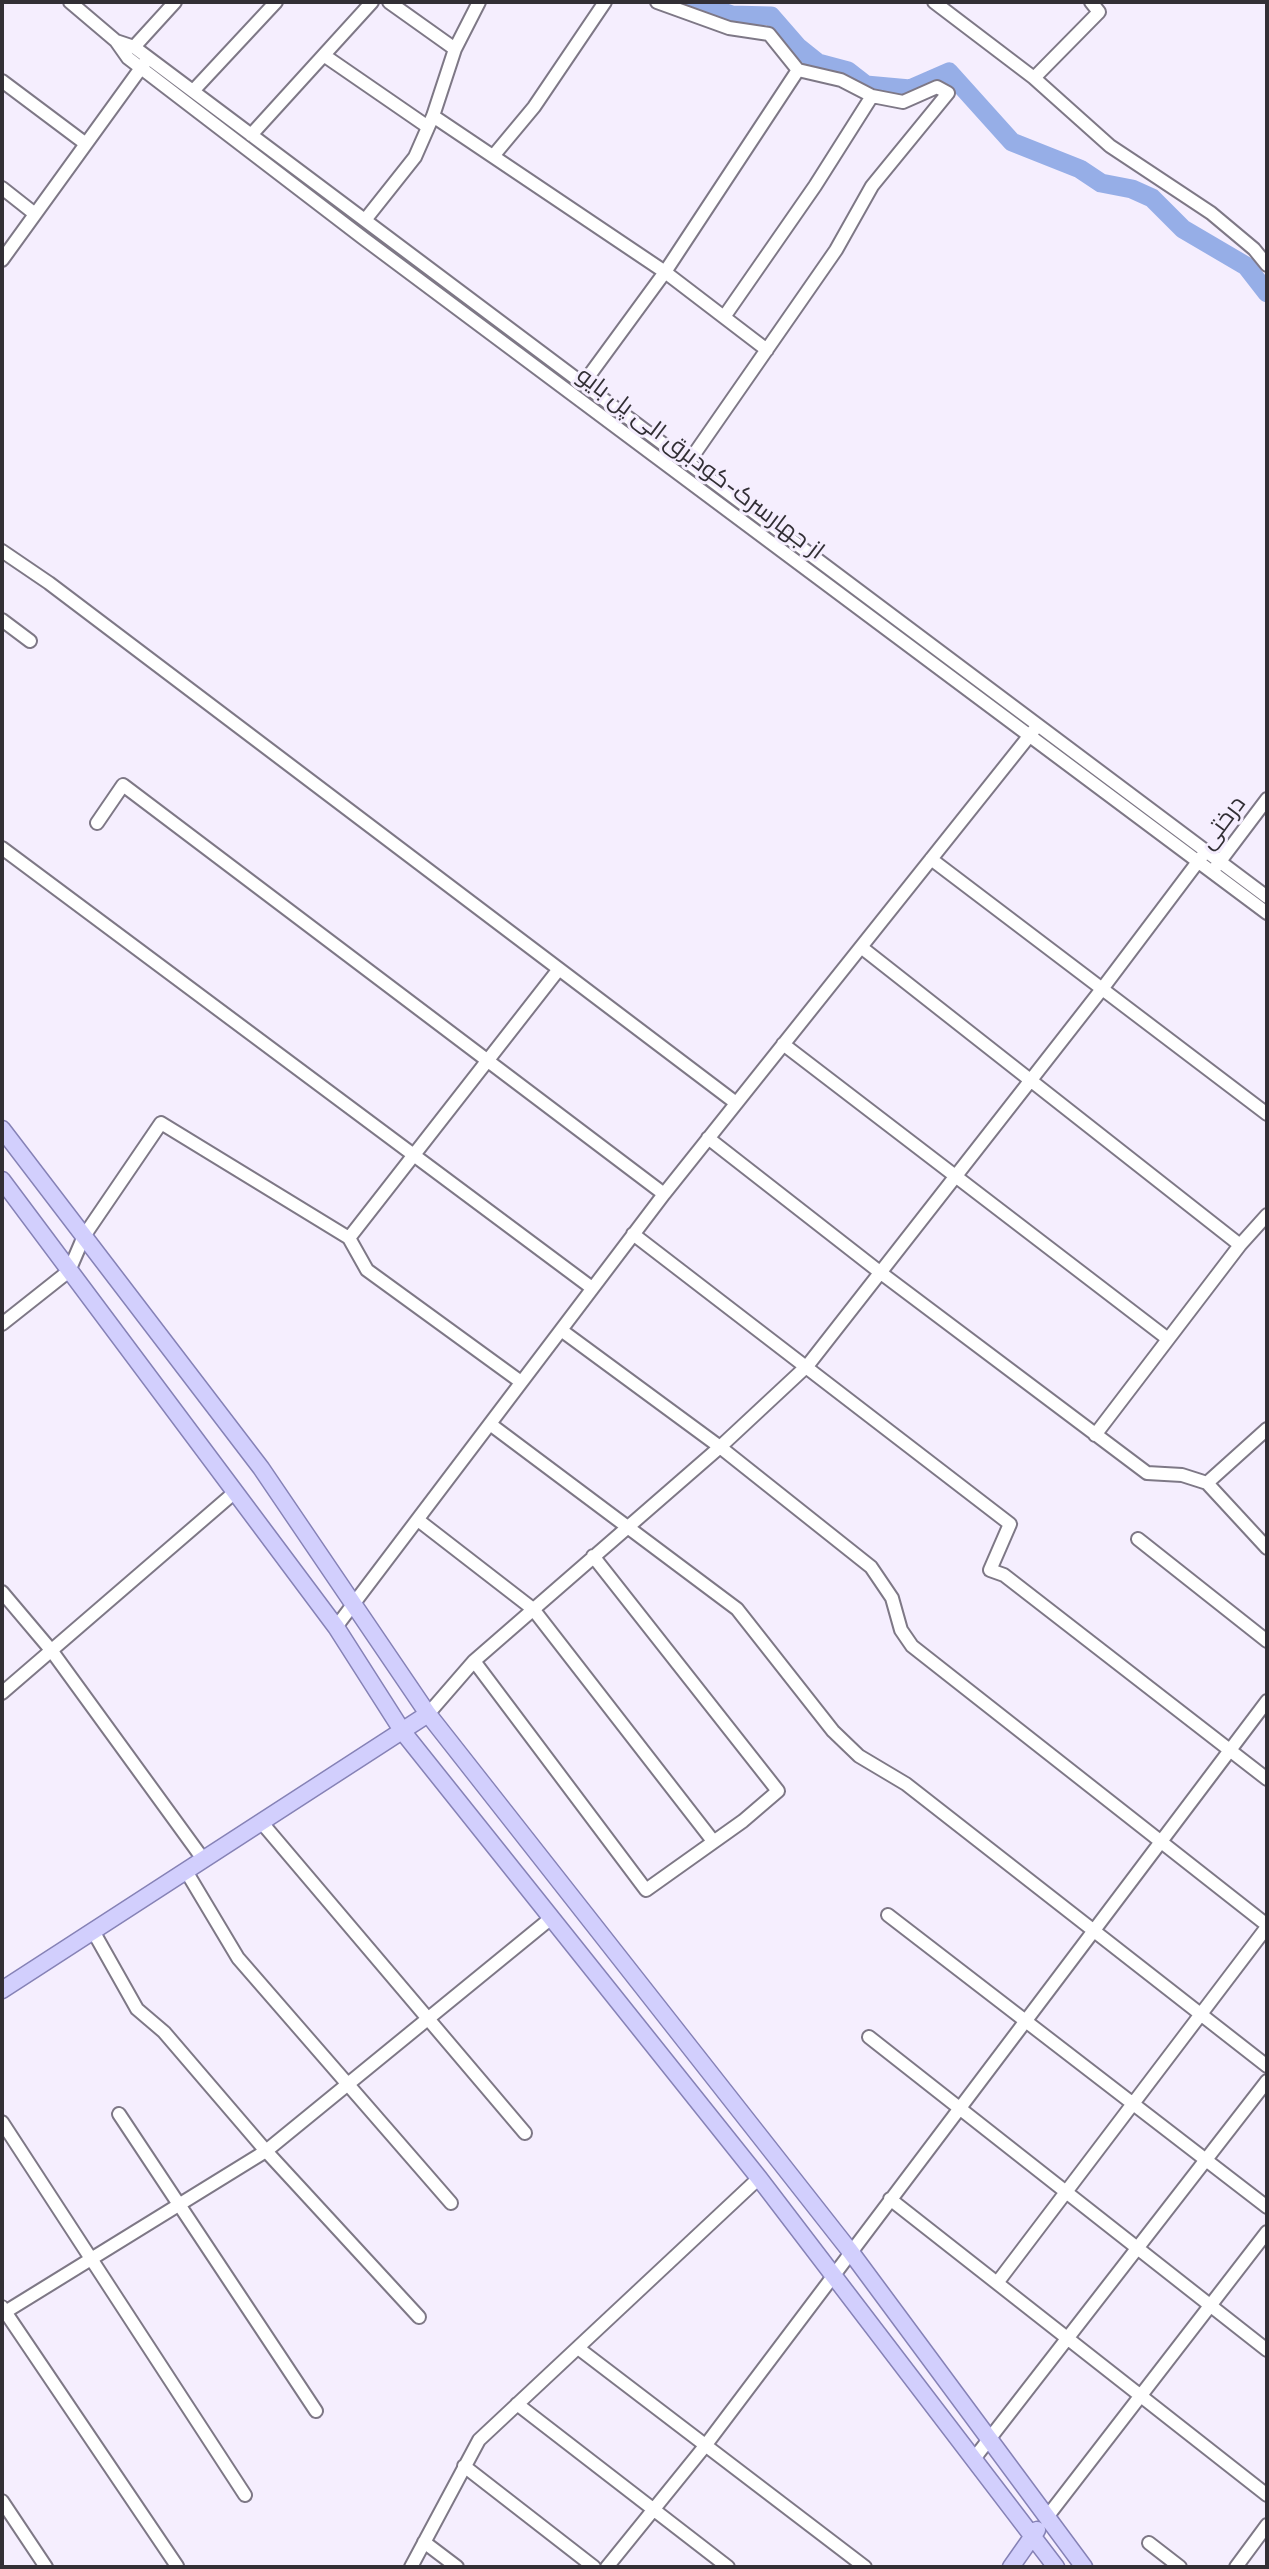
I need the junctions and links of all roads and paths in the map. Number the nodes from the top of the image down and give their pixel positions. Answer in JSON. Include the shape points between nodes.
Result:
{"nodes":[{"id":1,"x":71,"y":2,"type":"edge"},
{"id":2,"x":175,"y":2,"type":"edge"},
{"id":3,"x":276,"y":2,"type":"edge"},
{"id":4,"x":372,"y":2,"type":"edge"},
{"id":5,"x":389,"y":2,"type":"edge"},
{"id":6,"x":479,"y":2,"type":"edge"},
{"id":7,"x":605,"y":2,"type":"edge"},
{"id":8,"x":657,"y":2,"type":"edge"},
{"id":9,"x":934,"y":2,"type":"edge"},
{"id":10,"x":1091,"y":2,"type":"edge"},
{"id":11,"x":116,"y":41,"type":"junction"},
{"id":12,"x":134,"y":47,"type":"junction"},
{"id":13,"x":455,"y":49,"type":"junction"},
{"id":14,"x":326,"y":56,"type":"junction"},
{"id":15,"x":144,"y":62,"type":"junction"},
{"id":16,"x":797,"y":70,"type":"junction"},
{"id":17,"x":1034,"y":78,"type":"junction"},
{"id":18,"x":2,"y":81,"type":"edge"},
{"id":19,"x":193,"y":91,"type":"junction"},
{"id":20,"x":872,"y":96,"type":"junction"},
{"id":21,"x":431,"y":121,"type":"junction"},
{"id":22,"x":251,"y":135,"type":"junction"},
{"id":23,"x":86,"y":144,"type":"junction"},
{"id":24,"x":494,"y":155,"type":"junction"},
{"id":25,"x":2,"y":188,"type":"edge"},
{"id":26,"x":35,"y":214,"type":"junction"},
{"id":27,"x":365,"y":220,"type":"junction"},
{"id":28,"x":2,"y":261,"type":"edge"},
{"id":29,"x":1267,"y":265,"type":"edge"},
{"id":30,"x":665,"y":272,"type":"junction"},
{"id":31,"x":724,"y":317,"type":"junction"},
{"id":32,"x":766,"y":350,"type":"junction"},
{"id":33,"x":583,"y":384,"type":"junction"},
{"id":34,"x":688,"y":463,"type":"junction"},
{"id":35,"x":2,"y":551,"type":"edge"},
{"id":36,"x":2,"y":620,"type":"edge"},
{"id":37,"x":30,"y":641,"type":"dead end"},
{"id":38,"x":1038,"y":725,"type":"junction"},
{"id":39,"x":1029,"y":736,"type":"junction"},
{"id":40,"x":1267,"y":799,"type":"edge"},
{"id":41,"x":97,"y":823,"type":"dead end"},
{"id":42,"x":2,"y":848,"type":"edge"},
{"id":43,"x":1202,"y":856,"type":"junction"},
{"id":44,"x":931,"y":859,"type":"junction"},
{"id":45,"x":1216,"y":867,"type":"junction"},
{"id":46,"x":1267,"y":897,"type":"edge"},
{"id":47,"x":1267,"y":913,"type":"edge"},
{"id":48,"x":861,"y":947,"type":"junction"},
{"id":49,"x":559,"y":969,"type":"junction"},
{"id":50,"x":1102,"y":989,"type":"junction"},
{"id":51,"x":783,"y":1044,"type":"junction"},
{"id":52,"x":487,"y":1061,"type":"junction"},
{"id":53,"x":1030,"y":1080,"type":"junction"},
{"id":54,"x":736,"y":1103,"type":"junction"},
{"id":55,"x":1267,"y":1114,"type":"edge"},
{"id":56,"x":2,"y":1129,"type":"edge"},
{"id":57,"x":708,"y":1138,"type":"junction"},
{"id":58,"x":416,"y":1156,"type":"junction"},
{"id":59,"x":957,"y":1176,"type":"junction"},
{"id":60,"x":2,"y":1180,"type":"edge"},
{"id":61,"x":664,"y":1194,"type":"junction"},
{"id":62,"x":1267,"y":1215,"type":"edge"},
{"id":63,"x":634,"y":1234,"type":"junction"},
{"id":64,"x":84,"y":1236,"type":"junction"},
{"id":65,"x":349,"y":1238,"type":"junction"},
{"id":66,"x":1240,"y":1244,"type":"junction"},
{"id":67,"x":69,"y":1271,"type":"junction"},
{"id":68,"x":881,"y":1273,"type":"junction"},
{"id":69,"x":592,"y":1288,"type":"junction"},
{"id":70,"x":2,"y":1324,"type":"edge"},
{"id":71,"x":561,"y":1330,"type":"junction"},
{"id":72,"x":1168,"y":1339,"type":"junction"},
{"id":73,"x":808,"y":1365,"type":"junction"},
{"id":74,"x":521,"y":1382,"type":"junction"},
{"id":75,"x":490,"y":1424,"type":"junction"},
{"id":76,"x":1267,"y":1429,"type":"edge"},
{"id":77,"x":1095,"y":1435,"type":"junction"},
{"id":78,"x":720,"y":1447,"type":"junction"},
{"id":79,"x":1207,"y":1483,"type":"junction"},
{"id":80,"x":235,"y":1492,"type":"junction"},
{"id":81,"x":418,"y":1520,"type":"junction"},
{"id":82,"x":625,"y":1527,"type":"junction"},
{"id":83,"x":1138,"y":1539,"type":"dead end"},
{"id":84,"x":1267,"y":1548,"type":"edge"},
{"id":85,"x":593,"y":1556,"type":"junction"},
{"id":86,"x":2,"y":1592,"type":"edge"},
{"id":87,"x":353,"y":1605,"type":"junction"},
{"id":88,"x":533,"y":1609,"type":"junction"},
{"id":89,"x":336,"y":1628,"type":"junction"},
{"id":90,"x":1267,"y":1641,"type":"edge"},
{"id":91,"x":51,"y":1650,"type":"junction"},
{"id":92,"x":474,"y":1661,"type":"junction"},
{"id":93,"x":2,"y":1693,"type":"edge"},
{"id":94,"x":1267,"y":1702,"type":"edge"},
{"id":95,"x":428,"y":1714,"type":"junction"},
{"id":96,"x":403,"y":1732,"type":"junction"},
{"id":97,"x":1230,"y":1750,"type":"junction"},
{"id":98,"x":1267,"y":1779,"type":"edge"},
{"id":99,"x":262,"y":1823,"type":"junction"},
{"id":100,"x":713,"y":1840,"type":"junction"},
{"id":101,"x":1160,"y":1843,"type":"junction"},
{"id":102,"x":203,"y":1858,"type":"junction"},
{"id":103,"x":186,"y":1871,"type":"junction"},
{"id":104,"x":888,"y":1915,"type":"dead end"},
{"id":105,"x":550,"y":1919,"type":"junction"},
{"id":106,"x":1267,"y":1926,"type":"edge"},
{"id":107,"x":1093,"y":1930,"type":"junction"},
{"id":108,"x":93,"y":1931,"type":"junction"},
{"id":109,"x":2,"y":1990,"type":"edge"},
{"id":110,"x":1201,"y":2014,"type":"junction"},
{"id":111,"x":426,"y":2018,"type":"junction"},
{"id":112,"x":1024,"y":2021,"type":"junction"},
{"id":113,"x":869,"y":2037,"type":"dead end"},
{"id":114,"x":1267,"y":2066,"type":"edge"},
{"id":115,"x":1267,"y":2081,"type":"edge"},
{"id":116,"x":347,"y":2084,"type":"junction"},
{"id":117,"x":1133,"y":2105,"type":"junction"},
{"id":118,"x":959,"y":2108,"type":"junction"},
{"id":119,"x":118,"y":2114,"type":"dead end"},
{"id":120,"x":2,"y":2122,"type":"edge"},
{"id":121,"x":525,"y":2133,"type":"dead end"},
{"id":122,"x":266,"y":2151,"type":"junction"},
{"id":123,"x":1205,"y":2161,"type":"junction"},
{"id":124,"x":760,"y":2178,"type":"junction"},
{"id":125,"x":1067,"y":2192,"type":"junction"},
{"id":126,"x":890,"y":2199,"type":"junction"},
{"id":127,"x":451,"y":2203,"type":"dead end"},
{"id":128,"x":179,"y":2206,"type":"junction"},
{"id":129,"x":1267,"y":2207,"type":"edge"},
{"id":130,"x":1267,"y":2232,"type":"edge"},
{"id":131,"x":1138,"y":2248,"type":"junction"},
{"id":132,"x":850,"y":2251,"type":"junction"},
{"id":133,"x":92,"y":2261,"type":"junction"},
{"id":134,"x":833,"y":2274,"type":"junction"},
{"id":135,"x":997,"y":2283,"type":"junction"},
{"id":136,"x":1211,"y":2305,"type":"junction"},
{"id":137,"x":3,"y":2311,"type":"edge"},
{"id":138,"x":419,"y":2317,"type":"dead end"},
{"id":139,"x":1068,"y":2338,"type":"junction"},
{"id":140,"x":578,"y":2348,"type":"junction"},
{"id":141,"x":1267,"y":2350,"type":"edge"},
{"id":142,"x":1141,"y":2396,"type":"junction"},
{"id":143,"x":517,"y":2404,"type":"junction"},
{"id":144,"x":316,"y":2411,"type":"dead end"},
{"id":145,"x":989,"y":2439,"type":"junction"},
{"id":146,"x":705,"y":2446,"type":"junction"},
{"id":147,"x":973,"y":2459,"type":"junction"},
{"id":148,"x":464,"y":2466,"type":"junction"},
{"id":149,"x":245,"y":2495,"type":"dead end"},
{"id":150,"x":1267,"y":2495,"type":"edge"},
{"id":151,"x":2,"y":2501,"type":"edge"},
{"id":152,"x":654,"y":2510,"type":"junction"},
{"id":153,"x":1047,"y":2517,"type":"junction"},
{"id":154,"x":1267,"y":2525,"type":"edge"},
{"id":155,"x":1032,"y":2536,"type":"junction"},
{"id":156,"x":424,"y":2542,"type":"junction"},
{"id":157,"x":1149,"y":2543,"type":"dead end"},
{"id":158,"x":177,"y":2566,"type":"edge"},
{"id":159,"x":46,"y":2567,"type":"edge"},
{"id":160,"x":411,"y":2567,"type":"edge"},
{"id":161,"x":457,"y":2567,"type":"edge"},
{"id":162,"x":594,"y":2567,"type":"edge"},
{"id":163,"x":607,"y":2567,"type":"edge"},
{"id":164,"x":728,"y":2567,"type":"edge"},
{"id":165,"x":865,"y":2567,"type":"edge"},
{"id":166,"x":1010,"y":2567,"type":"edge"},
{"id":167,"x":1056,"y":2567,"type":"edge"},
{"id":168,"x":1084,"y":2567,"type":"edge"},
{"id":169,"x":1180,"y":2567,"type":"edge"},
{"id":170,"x":1236,"y":2567,"type":"edge"}],
"edges":[{"from":1,"to":11,"type":"street","name":"از جهارسرک-کودبرق الی پل بایو"},
{"from":2,"to":12,"type":"street"},
{"from":3,"to":19,"type":"street"},
{"from":4,"to":14,"type":"street"},
{"from":5,"to":13,"type":"street"},
{"from":6,"to":13,"type":"street"},
{"from":7,"to":24,"type":"street","via":[[534,107]]},
{"from":8,"to":16,"type":"street","via":[[729,28],[769,34]]},
{"from":9,"to":17,"type":"street"},
{"from":10,"to":17,"type":"street","via":[[1099,12]]},
{"from":11,"to":12,"type":"street","name":"از جهارسرک-کودبرق الی پل بایو"},
{"from":11,"to":15,"type":"street","name":"از جهارسرک-کودبرق الی پل بایو","via":[[128,58]]},
{"from":12,"to":15,"type":"street","name":"از جهارسرک-کودبرق الی پل بایو"},
{"from":13,"to":21,"type":"street"},
{"from":14,"to":21,"type":"street"},
{"from":14,"to":22,"type":"street"},
{"from":15,"to":19,"type":"street","name":"از جهارسرک-کودبرق الی پل بایو"},
{"from":15,"to":23,"type":"street"},
{"from":15,"to":39,"type":"street","name":"از جهارسرک-کودبرق الی پل بایو","via":[[373,246]]},
{"from":16,"to":20,"type":"street","via":[[841,80]]},
{"from":16,"to":30,"type":"street"},
{"from":17,"to":29,"type":"street","via":[[1111,146],[1211,213]]},
{"from":18,"to":23,"type":"street"},
{"from":19,"to":22,"type":"street","name":"از جهارسرک-کودبرق الی پل بایو"},
{"from":20,"to":31,"type":"street"},
{"from":20,"to":32,"type":"street","via":[[903,102],[937,88],[948,93],[873,186],[836,250]]},
{"from":21,"to":24,"type":"street"},
{"from":21,"to":27,"type":"street","via":[[415,157]]},
{"from":22,"to":27,"type":"street","name":"از جهارسرک-کودبرق الی پل بایو"},
{"from":23,"to":26,"type":"street"},
{"from":24,"to":30,"type":"street"},
{"from":25,"to":26,"type":"street"},
{"from":26,"to":28,"type":"street"},
{"from":27,"to":33,"type":"street","name":"از جهارسرک-کودبرق الی پل بایو"},
{"from":30,"to":31,"type":"street"},
{"from":30,"to":33,"type":"street"},
{"from":31,"to":32,"type":"street"},
{"from":32,"to":34,"type":"street"},
{"from":33,"to":34,"type":"street","name":"از جهارسرک-کودبرق الی پل بایو"},
{"from":34,"to":38,"type":"street","name":"از جهارسرک-کودبرق الی پل بایو"},
{"from":35,"to":49,"type":"street"},
{"from":36,"to":37,"type":"street"},
{"from":38,"to":39,"type":"street"},
{"from":38,"to":43,"type":"street","name":"از جهارسرک-کودبرق الی پل بایو"},
{"from":39,"to":43,"type":"street","name":"از جهارسرک-کودبرق الی پل بایو"},
{"from":39,"to":44,"type":"street"},
{"from":40,"to":45,"type":"street","name":"درختی"},
{"from":41,"to":52,"type":"street","via":[[123,785]]},
{"from":42,"to":58,"type":"street"},
{"from":43,"to":45,"type":"street","name":"از جهارسرک-کودبرق الی پل بایو"},
{"from":43,"to":50,"type":"street"},
{"from":44,"to":48,"type":"street"},
{"from":44,"to":50,"type":"street"},
{"from":45,"to":46,"type":"street","name":"از جهارسرک-کودبرق الی پل بایو"},
{"from":45,"to":47,"type":"street","name":"از جهارسرک-کودبرق الی پل بایو"},
{"from":48,"to":51,"type":"street"},
{"from":48,"to":53,"type":"street"},
{"from":49,"to":52,"type":"street"},
{"from":49,"to":54,"type":"street"},
{"from":50,"to":53,"type":"street"},
{"from":50,"to":55,"type":"street"},
{"from":51,"to":54,"type":"street"},
{"from":51,"to":59,"type":"street"},
{"from":52,"to":58,"type":"street"},
{"from":52,"to":61,"type":"street"},
{"from":53,"to":59,"type":"street"},
{"from":53,"to":66,"type":"street"},
{"from":54,"to":57,"type":"street"},
{"from":56,"to":64,"type":"main road"},
{"from":57,"to":61,"type":"street"},
{"from":57,"to":68,"type":"street"},
{"from":58,"to":65,"type":"street"},
{"from":58,"to":69,"type":"street"},
{"from":59,"to":68,"type":"street"},
{"from":59,"to":72,"type":"street"},
{"from":60,"to":67,"type":"main road"},
{"from":61,"to":63,"type":"street"},
{"from":62,"to":66,"type":"street"},
{"from":63,"to":69,"type":"street"},
{"from":63,"to":73,"type":"street"},
{"from":64,"to":65,"type":"street","via":[[161,1122]]},
{"from":64,"to":67,"type":"street"},
{"from":64,"to":87,"type":"main road","via":[[261,1468]]},
{"from":65,"to":74,"type":"street","via":[[367,1270]]},
{"from":66,"to":72,"type":"street"},
{"from":67,"to":70,"type":"street"},
{"from":67,"to":80,"type":"main road"},
{"from":68,"to":73,"type":"street"},
{"from":68,"to":77,"type":"street"},
{"from":69,"to":71,"type":"street"},
{"from":71,"to":74,"type":"street"},
{"from":71,"to":78,"type":"street"},
{"from":72,"to":77,"type":"street"},
{"from":73,"to":78,"type":"street"},
{"from":73,"to":97,"type":"street","via":[[1010,1524],[990,1570],[1004,1575]]},
{"from":74,"to":75,"type":"street"},
{"from":75,"to":81,"type":"street"},
{"from":75,"to":82,"type":"street"},
{"from":76,"to":79,"type":"street"},
{"from":77,"to":79,"type":"street","via":[[1147,1473],[1182,1475]]},
{"from":78,"to":82,"type":"street"},
{"from":78,"to":101,"type":"street","via":[[871,1567],[892,1598],[901,1630],[912,1646]]},
{"from":79,"to":84,"type":"street"},
{"from":80,"to":89,"type":"main road"},
{"from":80,"to":91,"type":"street"},
{"from":81,"to":87,"type":"street"},
{"from":81,"to":88,"type":"street"},
{"from":82,"to":85,"type":"street"},
{"from":82,"to":107,"type":"street","via":[[737,1609],[833,1731],[859,1756],[906,1784]]},
{"from":83,"to":90,"type":"street"},
{"from":85,"to":88,"type":"street"},
{"from":85,"to":100,"type":"street","via":[[778,1791]]},
{"from":86,"to":91,"type":"street"},
{"from":87,"to":89,"type":"street"},
{"from":87,"to":95,"type":"main road"},
{"from":88,"to":92,"type":"street"},
{"from":88,"to":100,"type":"street"},
{"from":89,"to":96,"type":"main road"},
{"from":91,"to":93,"type":"street"},
{"from":91,"to":102,"type":"street"},
{"from":92,"to":95,"type":"street"},
{"from":92,"to":100,"type":"street","via":[[646,1890]]},
{"from":94,"to":97,"type":"street"},
{"from":95,"to":96,"type":"main road"},
{"from":95,"to":132,"type":"main road"},
{"from":96,"to":99,"type":"main road"},
{"from":96,"to":105,"type":"main road"},
{"from":97,"to":98,"type":"street"},
{"from":97,"to":101,"type":"street"},
{"from":99,"to":102,"type":"main road"},
{"from":99,"to":111,"type":"street"},
{"from":101,"to":106,"type":"street"},
{"from":101,"to":107,"type":"street"},
{"from":102,"to":103,"type":"main road"},
{"from":103,"to":108,"type":"main road"},
{"from":103,"to":116,"type":"street","via":[[238,1958]]},
{"from":104,"to":112,"type":"street"},
{"from":105,"to":111,"type":"street"},
{"from":105,"to":124,"type":"main road"},
{"from":106,"to":110,"type":"street"},
{"from":107,"to":110,"type":"street"},
{"from":107,"to":112,"type":"street"},
{"from":108,"to":109,"type":"main road"},
{"from":108,"to":122,"type":"street","via":[[137,2010],[164,2032]]},
{"from":110,"to":114,"type":"street"},
{"from":110,"to":117,"type":"street"},
{"from":111,"to":116,"type":"street"},
{"from":111,"to":121,"type":"street"},
{"from":112,"to":117,"type":"street"},
{"from":112,"to":118,"type":"street"},
{"from":113,"to":118,"type":"street"},
{"from":115,"to":123,"type":"street"},
{"from":116,"to":122,"type":"street"},
{"from":116,"to":127,"type":"street"},
{"from":117,"to":123,"type":"street"},
{"from":117,"to":125,"type":"street"},
{"from":118,"to":125,"type":"street"},
{"from":118,"to":126,"type":"street"},
{"from":119,"to":128,"type":"street"},
{"from":120,"to":133,"type":"street"},
{"from":122,"to":128,"type":"street"},
{"from":122,"to":138,"type":"street"},
{"from":123,"to":129,"type":"street"},
{"from":123,"to":131,"type":"street"},
{"from":124,"to":134,"type":"main road"},
{"from":124,"to":140,"type":"street"},
{"from":125,"to":131,"type":"street"},
{"from":125,"to":135,"type":"street"},
{"from":126,"to":132,"type":"street"},
{"from":126,"to":135,"type":"street"},
{"from":128,"to":133,"type":"street"},
{"from":128,"to":144,"type":"street"},
{"from":130,"to":136,"type":"street"},
{"from":131,"to":136,"type":"street"},
{"from":131,"to":139,"type":"street"},
{"from":132,"to":134,"type":"street"},
{"from":132,"to":145,"type":"main road"},
{"from":133,"to":137,"type":"street"},
{"from":133,"to":149,"type":"street"},
{"from":134,"to":146,"type":"street"},
{"from":134,"to":147,"type":"main road"},
{"from":135,"to":139,"type":"street"},
{"from":136,"to":141,"type":"street"},
{"from":136,"to":142,"type":"street"},
{"from":137,"to":158,"type":"street"},
{"from":139,"to":142,"type":"street"},
{"from":139,"to":145,"type":"street"},
{"from":140,"to":143,"type":"street"},
{"from":140,"to":146,"type":"street"},
{"from":142,"to":150,"type":"street"},
{"from":142,"to":153,"type":"street"},
{"from":143,"to":148,"type":"street","via":[[479,2440]]},
{"from":143,"to":152,"type":"street"},
{"from":145,"to":147,"type":"street"},
{"from":145,"to":153,"type":"main road"},
{"from":146,"to":152,"type":"street"},
{"from":146,"to":165,"type":"street"},
{"from":147,"to":155,"type":"main road"},
{"from":148,"to":156,"type":"street"},
{"from":148,"to":162,"type":"street"},
{"from":151,"to":159,"type":"street"},
{"from":152,"to":163,"type":"street"},
{"from":152,"to":164,"type":"street"},
{"from":153,"to":155,"type":"main road"},
{"from":153,"to":168,"type":"main road"},
{"from":154,"to":170,"type":"street"},
{"from":155,"to":166,"type":"main road"},
{"from":155,"to":167,"type":"main road"},
{"from":156,"to":160,"type":"street"},
{"from":156,"to":161,"type":"street"},
{"from":157,"to":169,"type":"street"}]}
